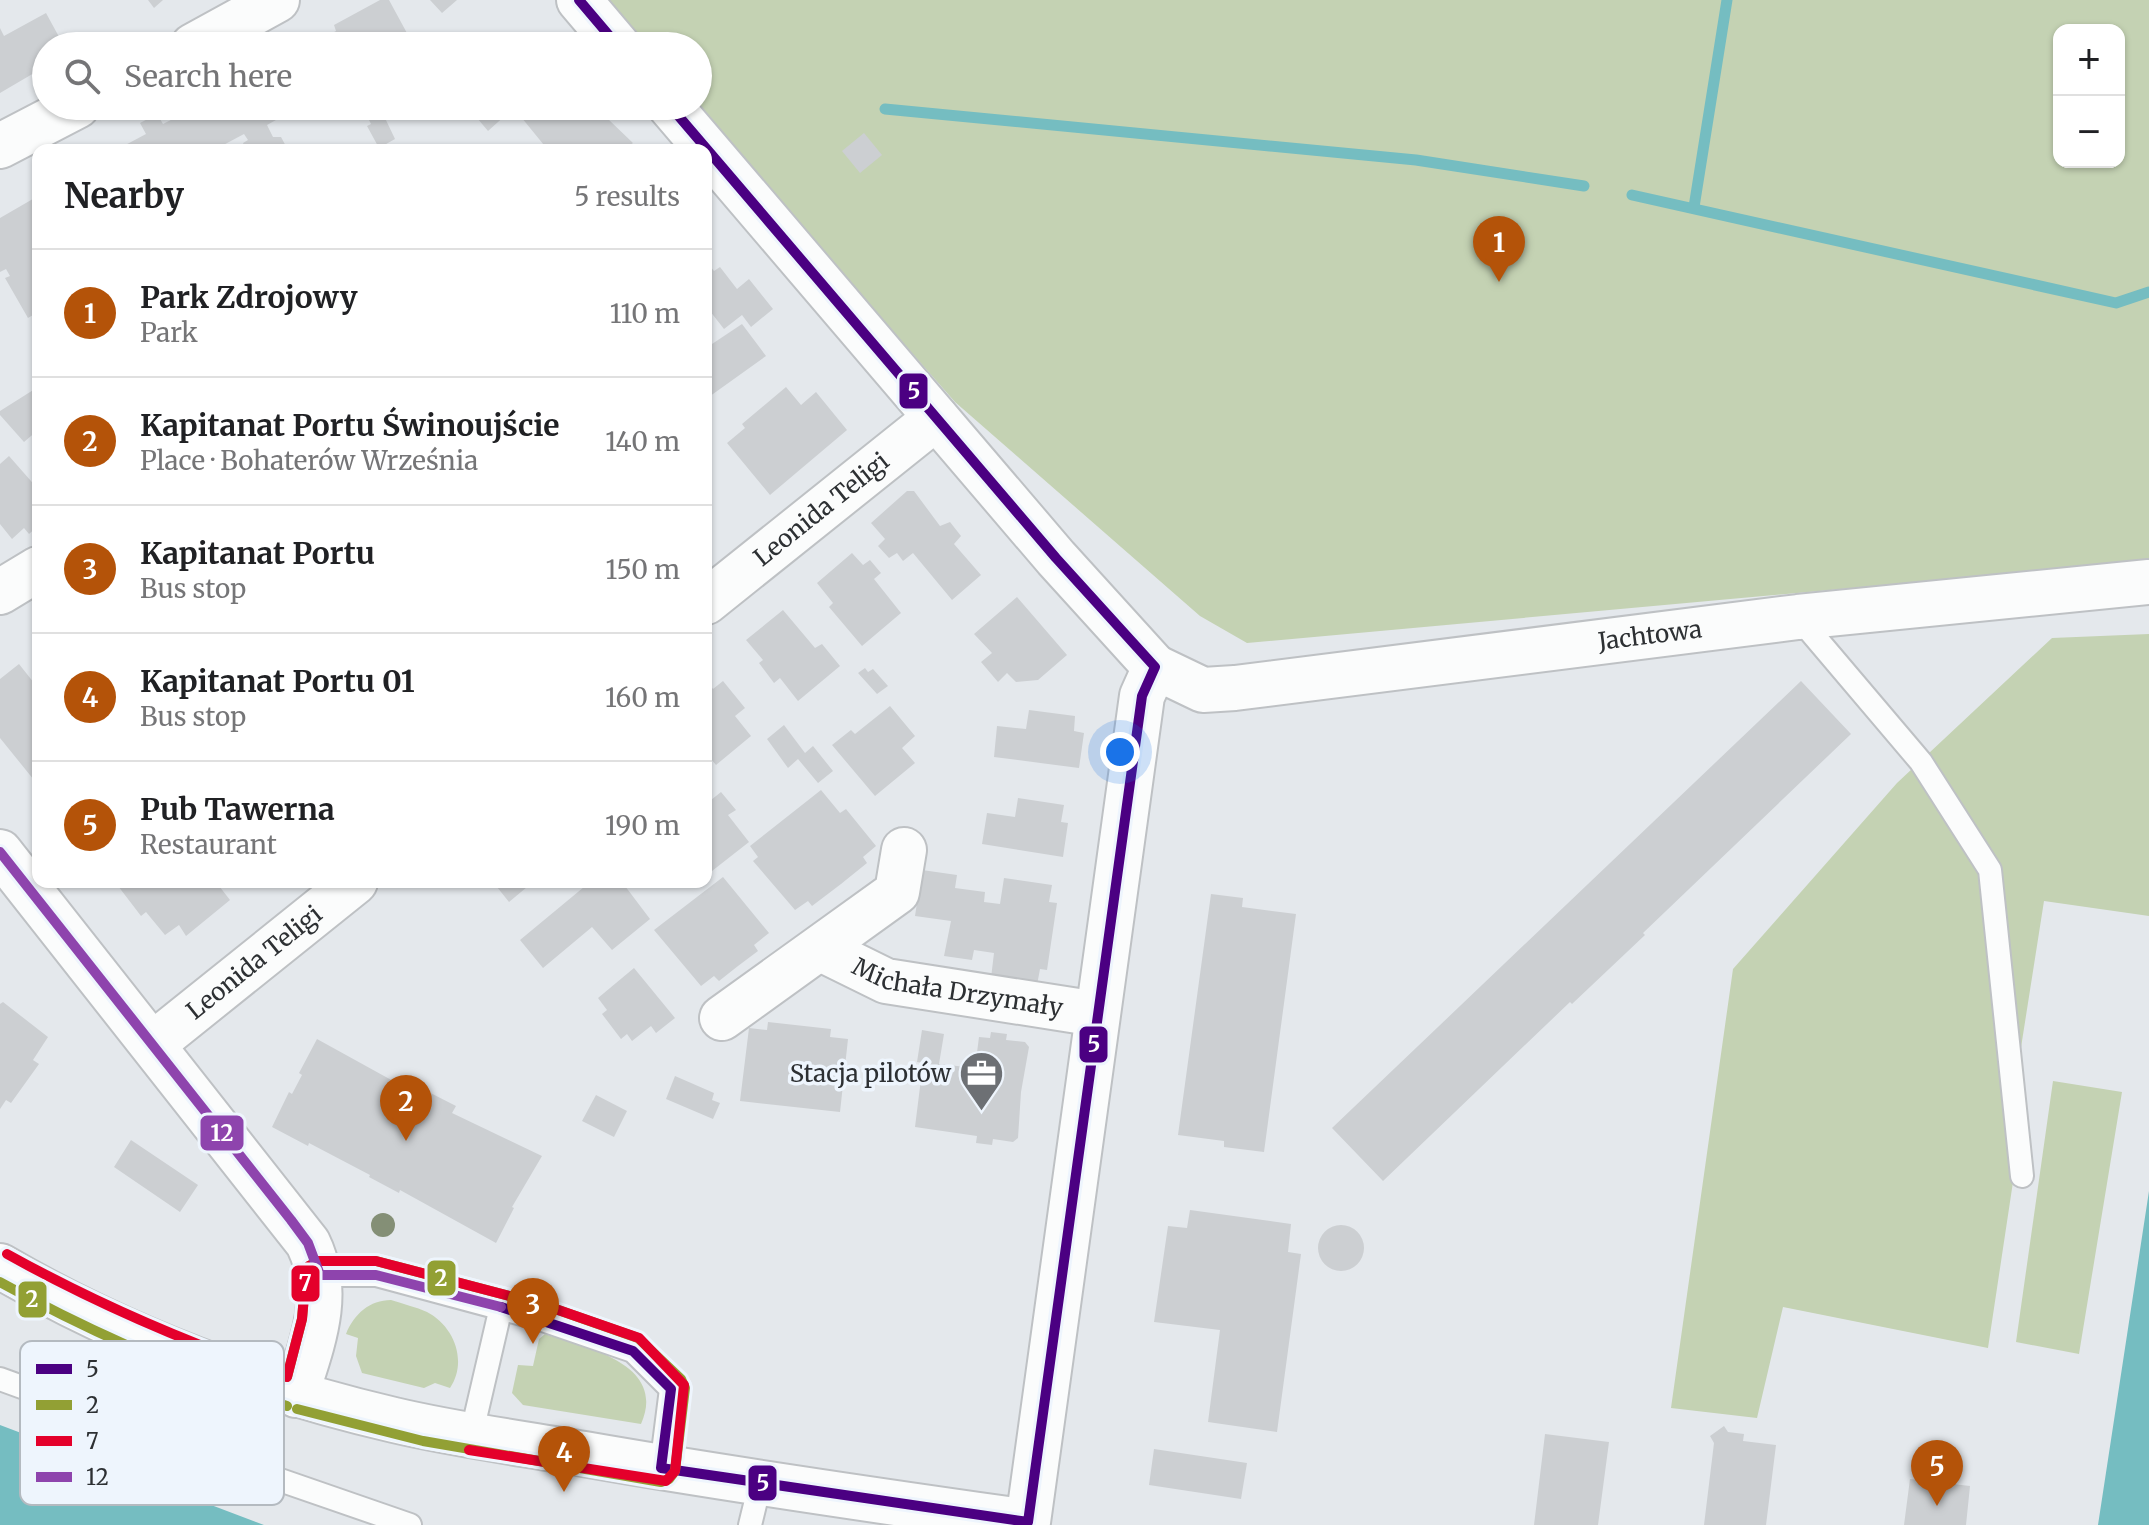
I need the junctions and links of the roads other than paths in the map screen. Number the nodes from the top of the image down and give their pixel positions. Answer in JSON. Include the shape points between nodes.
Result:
{"nodes":[{"id":1,"x":277,"y":0,"type":"edge"},
{"id":2,"x":579,"y":0,"type":"edge"},
{"id":3,"x":220,"y":32,"type":"edge"},
{"id":4,"x":606,"y":32,"type":"edge"},
{"id":5,"x":50,"y":120,"type":"edge"},
{"id":6,"x":681,"y":120,"type":"edge"},
{"id":7,"x":700,"y":144,"type":"edge"},
{"id":8,"x":0,"y":146,"type":"edge"},
{"id":9,"x":712,"y":159,"type":"edge"},
{"id":10,"x":936,"y":418,"type":"junction"},
{"id":11,"x":32,"y":573,"type":"edge"},
{"id":12,"x":2149,"y":582,"type":"edge"},
{"id":13,"x":0,"y":592,"type":"edge"},
{"id":14,"x":712,"y":597,"type":"edge"},
{"id":15,"x":1798,"y":617,"type":"junction"},
{"id":16,"x":1155,"y":667,"type":"junction"},
{"id":17,"x":904,"y":850,"type":"dead end"},
{"id":18,"x":0,"y":852,"type":"edge"},
{"id":19,"x":348,"y":888,"type":"edge"},
{"id":20,"x":821,"y":949,"type":"junction"},
{"id":21,"x":1097,"y":1014,"type":"junction"},
{"id":22,"x":722,"y":1018,"type":"dead end"},
{"id":23,"x":153,"y":1044,"type":"junction"},
{"id":24,"x":2022,"y":1176,"type":"dead end"},
{"id":25,"x":0,"y":1266,"type":"edge"},
{"id":26,"x":320,"y":1275,"type":"junction"},
{"id":27,"x":501,"y":1307,"type":"junction"},
{"id":28,"x":153,"y":1341,"type":"edge"},
{"id":29,"x":0,"y":1379,"type":"edge"},
{"id":30,"x":20,"y":1386,"type":"edge"},
{"id":31,"x":284,"y":1391,"type":"edge"},
{"id":32,"x":296,"y":1395,"type":"junction"},
{"id":33,"x":471,"y":1436,"type":"junction"},
{"id":34,"x":661,"y":1468,"type":"junction"},
{"id":35,"x":284,"y":1481,"type":"edge"},
{"id":36,"x":755,"y":1505,"type":"edge"},
{"id":37,"x":1033,"y":1523,"type":"edge"},
{"id":38,"x":410,"y":1525,"type":"edge"}],
"edges":[{"from":1,"to":3,"type":"street"},
{"from":2,"to":4,"type":"street"},
{"from":5,"to":8,"type":"street"},
{"from":6,"to":7,"type":"street"},
{"from":9,"to":10,"type":"street"},
{"from":10,"to":14,"type":"street","name":"Leonida Teligi"},
{"from":10,"to":16,"type":"street"},
{"from":11,"to":13,"type":"street"},
{"from":12,"to":15,"type":"street","name":"Jachtowa"},
{"from":15,"to":16,"type":"street","name":"Jachtowa","via":[[1235,688],[1203,690]]},
{"from":15,"to":24,"type":"lane","via":[[1921,762],[1990,870]]},
{"from":16,"to":21,"type":"street","via":[[1142,696]]},
{"from":17,"to":20,"type":"street","name":"Michała Drzymały","via":[[897,892]]},
{"from":18,"to":23,"type":"street"},
{"from":19,"to":23,"type":"street","name":"Leonida Teligi"},
{"from":20,"to":21,"type":"street","name":"Michała Drzymały","via":[[886,981]]},
{"from":20,"to":22,"type":"street","name":"Michała Drzymały"},
{"from":21,"to":37,"type":"street"},
{"from":23,"to":26,"type":"street","via":[[308,1243]]},
{"from":25,"to":28,"type":"street","via":[[52,1297]]},
{"from":26,"to":27,"type":"lane","via":[[376,1275]]},
{"from":26,"to":32,"type":"street","via":[[315,1335]]},
{"from":27,"to":33,"type":"lane"},
{"from":27,"to":34,"type":"lane","via":[[633,1351],[671,1389]]},
{"from":29,"to":30,"type":"lane"},
{"from":31,"to":32,"type":"street"},
{"from":32,"to":33,"type":"street"},
{"from":33,"to":34,"type":"street"},
{"from":34,"to":36,"type":"street"},
{"from":35,"to":38,"type":"lane"},
{"from":36,"to":37,"type":"street"}]}
